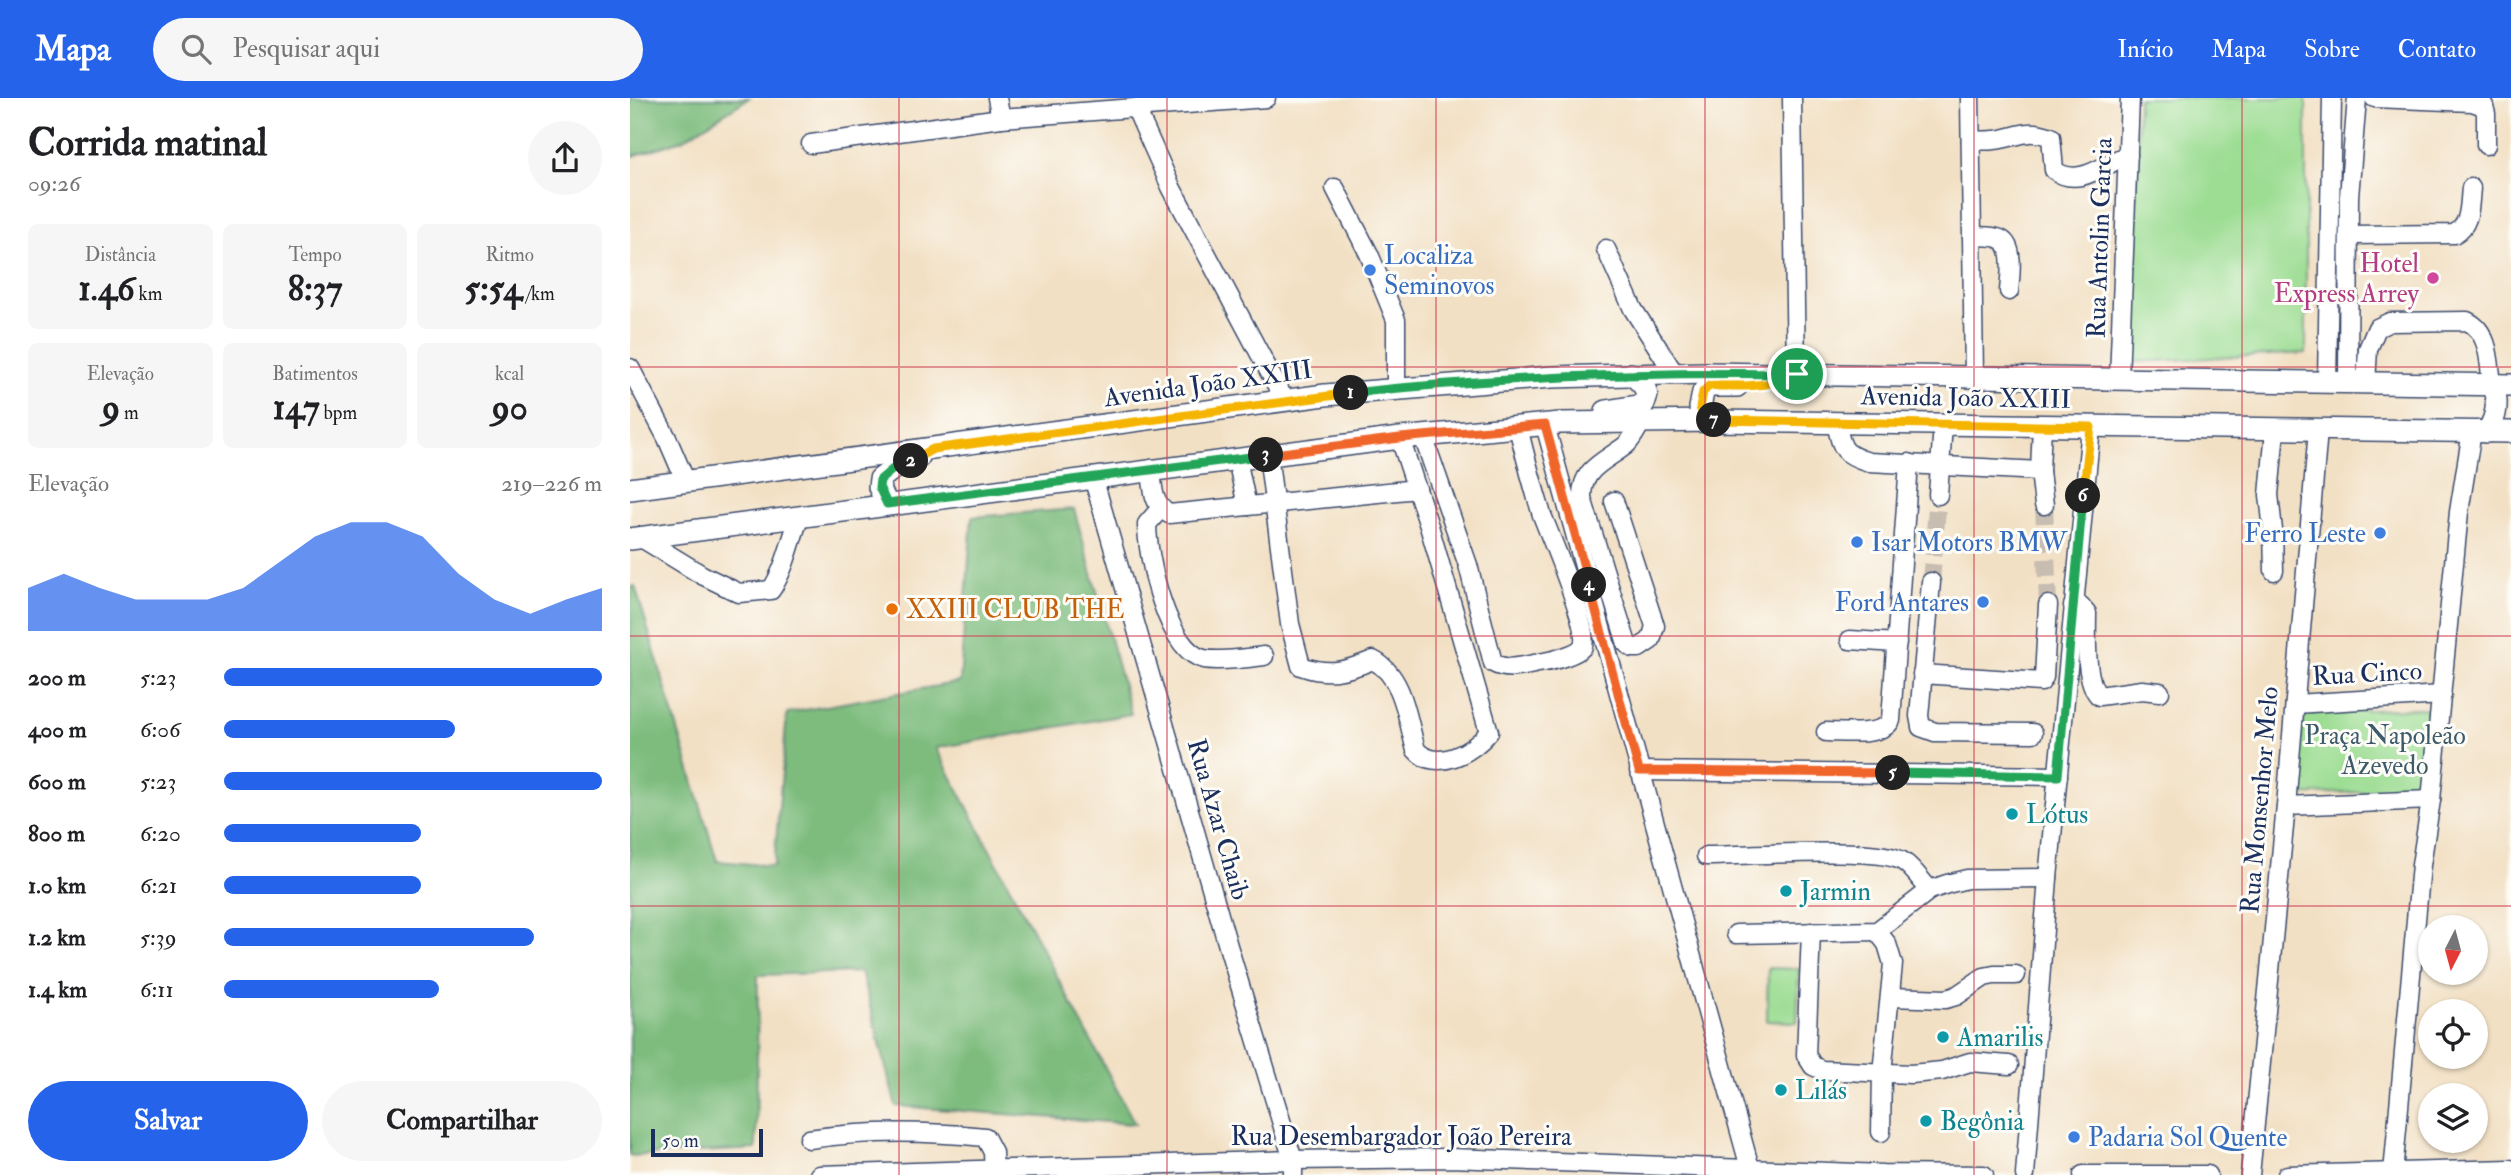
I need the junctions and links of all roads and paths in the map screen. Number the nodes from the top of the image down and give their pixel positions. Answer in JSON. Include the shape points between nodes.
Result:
{"nodes":[{"id":1,"x":997,"y":98,"type":"edge"},
{"id":2,"x":1266,"y":98,"type":"edge"},
{"id":3,"x":1792,"y":98,"type":"edge"},
{"id":4,"x":1970,"y":98,"type":"edge"},
{"id":5,"x":2130,"y":98,"type":"edge"},
{"id":6,"x":2332,"y":98,"type":"edge"},
{"id":7,"x":2357,"y":98,"type":"edge"},
{"id":8,"x":2374,"y":98,"type":"edge"},
{"id":9,"x":1136,"y":109,"type":"junction"},
{"id":10,"x":1001,"y":118,"type":"junction"},
{"id":11,"x":1971,"y":141,"type":"junction"},
{"id":12,"x":811,"y":144,"type":"dead end"},
{"id":13,"x":2486,"y":145,"type":"dead end"},
{"id":14,"x":2128,"y":155,"type":"junction"},
{"id":15,"x":1335,"y":188,"type":"dead end"},
{"id":16,"x":2472,"y":188,"type":"dead end"},
{"id":17,"x":2348,"y":235,"type":"junction"},
{"id":18,"x":1972,"y":236,"type":"junction"},
{"id":19,"x":1606,"y":250,"type":"dead end"},
{"id":20,"x":2010,"y":291,"type":"dead end"},
{"id":21,"x":630,"y":368,"type":"edge"},
{"id":22,"x":1674,"y":373,"type":"junction"},
{"id":23,"x":1631,"y":374,"type":"junction"},
{"id":24,"x":1797,"y":374,"type":"junction"},
{"id":25,"x":1974,"y":376,"type":"junction"},
{"id":26,"x":2119,"y":379,"type":"junction"},
{"id":27,"x":2347,"y":382,"type":"junction"},
{"id":28,"x":2501,"y":385,"type":"edge"},
{"id":29,"x":1396,"y":388,"type":"junction"},
{"id":30,"x":1285,"y":401,"type":"junction"},
{"id":31,"x":1642,"y":421,"type":"junction"},
{"id":32,"x":1716,"y":421,"type":"junction"},
{"id":33,"x":1836,"y":423,"type":"junction"},
{"id":34,"x":1552,"y":424,"type":"junction"},
{"id":35,"x":1943,"y":424,"type":"junction"},
{"id":36,"x":2042,"y":425,"type":"junction"},
{"id":37,"x":1518,"y":427,"type":"junction"},
{"id":38,"x":2091,"y":427,"type":"junction"},
{"id":39,"x":2275,"y":430,"type":"junction"},
{"id":40,"x":2318,"y":430,"type":"junction"},
{"id":41,"x":2480,"y":432,"type":"junction"},
{"id":42,"x":2511,"y":432,"type":"edge"},
{"id":43,"x":1423,"y":436,"type":"junction"},
{"id":44,"x":1400,"y":438,"type":"junction"},
{"id":45,"x":933,"y":449,"type":"junction"},
{"id":46,"x":1268,"y":454,"type":"junction"},
{"id":47,"x":1237,"y":458,"type":"junction"},
{"id":48,"x":1909,"y":463,"type":"junction"},
{"id":49,"x":1940,"y":465,"type":"junction"},
{"id":50,"x":1151,"y":469,"type":"junction"},
{"id":51,"x":2040,"y":471,"type":"junction"},
{"id":52,"x":1093,"y":477,"type":"junction"},
{"id":53,"x":685,"y":482,"type":"junction"},
{"id":54,"x":630,"y":489,"type":"edge"},
{"id":55,"x":1417,"y":489,"type":"junction"},
{"id":56,"x":1938,"y":495,"type":"tunnel mouth"},
{"id":57,"x":1614,"y":501,"type":"dead end"},
{"id":58,"x":887,"y":504,"type":"junction"},
{"id":59,"x":1273,"y":504,"type":"junction"},
{"id":60,"x":2045,"y":505,"type":"tunnel mouth"},
{"id":61,"x":1247,"y":506,"type":"junction"},
{"id":62,"x":1160,"y":509,"type":"junction"},
{"id":63,"x":800,"y":516,"type":"junction"},
{"id":64,"x":635,"y":538,"type":"edge"},
{"id":65,"x":2274,"y":571,"type":"dead end"},
{"id":66,"x":1931,"y":582,"type":"tunnel mouth"},
{"id":67,"x":2048,"y":605,"type":"tunnel mouth"},
{"id":68,"x":2073,"y":606,"type":"junction"},
{"id":69,"x":1850,"y":640,"type":"dead end"},
{"id":70,"x":1897,"y":643,"type":"junction"},
{"id":71,"x":1264,"y":656,"type":"dead end"},
{"id":72,"x":1922,"y":674,"type":"junction"},
{"id":73,"x":2160,"y":692,"type":"dead end"},
{"id":74,"x":2442,"y":695,"type":"junction"},
{"id":75,"x":2295,"y":704,"type":"junction"},
{"id":76,"x":1826,"y":732,"type":"dead end"},
{"id":77,"x":2033,"y":733,"type":"dead end"},
{"id":78,"x":1639,"y":771,"type":"junction"},
{"id":79,"x":2058,"y":776,"type":"junction"},
{"id":80,"x":2431,"y":800,"type":"junction"},
{"id":81,"x":2286,"y":806,"type":"junction"},
{"id":82,"x":1706,"y":856,"type":"dead end"},
{"id":83,"x":2048,"y":878,"type":"junction"},
{"id":84,"x":1930,"y":890,"type":"junction"},
{"id":85,"x":1877,"y":931,"type":"junction"},
{"id":86,"x":1811,"y":932,"type":"junction"},
{"id":87,"x":1736,"y":934,"type":"dead end"},
{"id":88,"x":2017,"y":975,"type":"dead end"},
{"id":89,"x":1891,"y":997,"type":"junction"},
{"id":90,"x":2008,"y":1065,"type":"dead end"},
{"id":91,"x":1882,"y":1073,"type":"junction"},
{"id":92,"x":1881,"y":1132,"type":"dead end"},
{"id":93,"x":809,"y":1139,"type":"dead end"},
{"id":94,"x":1450,"y":1167,"type":"edge"},
{"id":95,"x":1293,"y":1168,"type":"edge"},
{"id":96,"x":1750,"y":1168,"type":"junction"},
{"id":97,"x":1599,"y":1169,"type":"edge"},
{"id":98,"x":2511,"y":1169,"type":"edge"},
{"id":99,"x":994,"y":1172,"type":"edge"},
{"id":100,"x":1784,"y":1172,"type":"edge"},
{"id":101,"x":2393,"y":1173,"type":"junction"},
{"id":102,"x":2458,"y":1173,"type":"edge"},
{"id":103,"x":1883,"y":1174,"type":"edge"},
{"id":104,"x":2371,"y":1174,"type":"edge"},
{"id":105,"x":819,"y":1175,"type":"edge"},
{"id":106,"x":1984,"y":1175,"type":"edge"},
{"id":107,"x":2025,"y":1175,"type":"edge"},
{"id":108,"x":2083,"y":1175,"type":"edge"},
{"id":109,"x":2115,"y":1175,"type":"edge"},
{"id":110,"x":2167,"y":1175,"type":"edge"},
{"id":111,"x":2208,"y":1175,"type":"edge"},
{"id":112,"x":2250,"y":1175,"type":"edge"},
{"id":113,"x":2287,"y":1175,"type":"edge"}],
"edges":[{"from":1,"to":10,"type":"street"},
{"from":2,"to":9,"type":"street"},
{"from":3,"to":24,"type":"street"},
{"from":4,"to":11,"type":"street"},
{"from":5,"to":14,"type":"street","name":"Rua Antolin Garcia"},
{"from":6,"to":27,"type":"street"},
{"from":7,"to":17,"type":"street"},
{"from":8,"to":13,"type":"street","via":[[2484,106]]},
{"from":9,"to":10,"type":"street"},
{"from":9,"to":30,"type":"street","via":[[1171,187]]},
{"from":10,"to":12,"type":"street"},
{"from":11,"to":14,"type":"street","via":[[2022,132],[2047,135],[2053,146],[2054,170],[2072,177],[2094,173]]},
{"from":11,"to":18,"type":"street"},
{"from":14,"to":26,"type":"street","name":"Rua Antolin Garcia"},
{"from":15,"to":29,"type":"street","via":[[1396,320]]},
{"from":16,"to":17,"type":"street","via":[[2468,219],[2454,234]]},
{"from":17,"to":27,"type":"street"},
{"from":18,"to":20,"type":"street","via":[[1995,238],[2006,245]]},
{"from":18,"to":25,"type":"street"},
{"from":19,"to":22,"type":"street","via":[[1633,309]]},
{"from":21,"to":53,"type":"street"},
{"from":22,"to":23,"type":"main road","name":"Avenida João XXIII"},
{"from":22,"to":24,"type":"main road","name":"Avenida João XXIII"},
{"from":23,"to":29,"type":"main road","name":"Avenida João XXIII"},
{"from":23,"to":34,"type":"main road","via":[[1647,391],[1643,405]]},
{"from":24,"to":25,"type":"main road","name":"Avenida João XXIII"},
{"from":24,"to":32,"type":"main road","via":[[1757,385],[1709,386],[1700,408]]},
{"from":25,"to":26,"type":"main road","name":"Avenida João XXIII"},
{"from":26,"to":27,"type":"main road","name":"Avenida João XXIII"},
{"from":27,"to":28,"type":"main road","name":"Avenida João XXIII"},
{"from":27,"to":28,"type":"street","via":[[2377,328],[2390,322],[2467,321],[2477,326],[2485,341]]},
{"from":28,"to":41,"type":"main road","via":[[2496,410]]},
{"from":29,"to":30,"type":"main road","name":"Avenida João XXIII"},
{"from":30,"to":45,"type":"main road","name":"Avenida João XXIII"},
{"from":31,"to":32,"type":"main road","name":"Avenida João XXIII"},
{"from":31,"to":34,"type":"main road","name":"Avenida João XXIII"},
{"from":31,"to":57,"type":"street","via":[[1626,444],[1584,478],[1582,486],[1627,644],[1639,648],[1651,640],[1655,626]]},
{"from":32,"to":33,"type":"main road","name":"Avenida João XXIII"},
{"from":33,"to":35,"type":"main road","name":"Avenida João XXIII"},
{"from":33,"to":48,"type":"street","via":[[1847,454],[1869,462]]},
{"from":34,"to":37,"type":"main road","name":"Avenida João XXIII"},
{"from":34,"to":78,"type":"street"},
{"from":35,"to":36,"type":"main road","name":"Avenida João XXIII"},
{"from":35,"to":49,"type":"street"},
{"from":36,"to":38,"type":"main road","name":"Avenida João XXIII"},
{"from":36,"to":51,"type":"street"},
{"from":37,"to":43,"type":"main road","name":"Avenida João XXIII"},
{"from":37,"to":43,"type":"street","via":[[1584,646],[1551,661],[1504,669],[1493,663],[1468,565]]},
{"from":38,"to":39,"type":"main road","name":"Avenida João XXIII"},
{"from":38,"to":68,"type":"street"},
{"from":39,"to":40,"type":"main road","name":"Avenida João XXIII"},
{"from":39,"to":65,"type":"street","via":[[2269,495]]},
{"from":40,"to":41,"type":"main road","name":"Avenida João XXIII"},
{"from":40,"to":75,"type":"street","name":"Rua Monsenhor Melo"},
{"from":41,"to":42,"type":"main road","name":"Avenida João XXIII"},
{"from":41,"to":74,"type":"street","via":[[2459,512]]},
{"from":43,"to":44,"type":"main road","name":"Avenida João XXIII"},
{"from":44,"to":46,"type":"main road","name":"Avenida João XXIII"},
{"from":44,"to":55,"type":"street"},
{"from":45,"to":53,"type":"main road","name":"Avenida João XXIII"},
{"from":45,"to":58,"type":"main road","via":[[883,475],[879,487]]},
{"from":46,"to":47,"type":"main road","name":"Avenida João XXIII"},
{"from":46,"to":59,"type":"street"},
{"from":47,"to":50,"type":"main road","name":"Avenida João XXIII"},
{"from":47,"to":61,"type":"street"},
{"from":48,"to":49,"type":"street"},
{"from":48,"to":70,"type":"street"},
{"from":49,"to":51,"type":"street"},
{"from":49,"to":56,"type":"street"},
{"from":50,"to":52,"type":"main road","name":"Avenida João XXIII"},
{"from":50,"to":62,"type":"street","via":[[1153,494]]},
{"from":51,"to":60,"type":"street"},
{"from":52,"to":58,"type":"main road","name":"Avenida João XXIII"},
{"from":52,"to":95,"type":"street","name":"Rua Azar Chaib"},
{"from":53,"to":54,"type":"main road","name":"Avenida João XXIII"},
{"from":55,"to":59,"type":"street"},
{"from":55,"to":59,"type":"street","via":[[1489,732],[1458,756],[1436,761],[1422,758],[1416,750],[1398,685],[1384,666],[1373,660],[1319,673],[1301,666],[1290,624]]},
{"from":58,"to":63,"type":"main road","name":"Avenida João XXIII"},
{"from":59,"to":61,"type":"street"},
{"from":61,"to":62,"type":"street","via":[[1169,514]]},
{"from":62,"to":71,"type":"street","via":[[1147,524],[1147,538],[1161,603],[1184,647],[1203,659]]},
{"from":63,"to":64,"type":"main road","name":"Avenida João XXIII"},
{"from":63,"to":64,"type":"street","via":[[783,573],[771,590],[739,593]]},
{"from":66,"to":72,"type":"street"},
{"from":67,"to":72,"type":"street","via":[[2041,682]]},
{"from":68,"to":73,"type":"street","via":[[2081,606],[2087,613],[2090,673],[2099,696]]},
{"from":68,"to":79,"type":"street"},
{"from":69,"to":70,"type":"street"},
{"from":70,"to":76,"type":"street","via":[[1888,726],[1880,731]]},
{"from":72,"to":77,"type":"street","via":[[1921,727],[1935,732]]},
{"from":74,"to":75,"type":"street","name":"Rua Cinco"},
{"from":74,"to":80,"type":"street"},
{"from":75,"to":81,"type":"street","name":"Rua Monsenhor Melo"},
{"from":78,"to":79,"type":"street"},
{"from":78,"to":96,"type":"street"},
{"from":79,"to":83,"type":"street"},
{"from":80,"to":81,"type":"street"},
{"from":80,"to":101,"type":"street"},
{"from":81,"to":112,"type":"street","name":"Rua Monsenhor Melo"},
{"from":82,"to":84,"type":"street","via":[[1886,855],[1904,862]]},
{"from":83,"to":84,"type":"street","via":[[1967,879]]},
{"from":83,"to":107,"type":"street"},
{"from":84,"to":85,"type":"street"},
{"from":85,"to":86,"type":"street"},
{"from":85,"to":89,"type":"street","via":[[1892,955]]},
{"from":86,"to":87,"type":"street"},
{"from":86,"to":91,"type":"street","via":[[1809,1062],[1822,1070]]},
{"from":88,"to":89,"type":"street","via":[[1984,977],[1946,999]]},
{"from":89,"to":91,"type":"street"},
{"from":90,"to":91,"type":"street","via":[[1970,1062],[1930,1073]]},
{"from":91,"to":92,"type":"street"},
{"from":93,"to":99,"type":"street","via":[[935,1132],[985,1137],[993,1152]]},
{"from":94,"to":95,"type":"street","name":"Rua Desembargador João Pereira"},
{"from":94,"to":97,"type":"street","name":"Rua Desembargador João Pereira"},
{"from":95,"to":99,"type":"street","name":"Rua Desembargador João Pereira"},
{"from":96,"to":97,"type":"street","name":"Rua Desembargador João Pereira"},
{"from":96,"to":100,"type":"street","name":"Rua Desembargador João Pereira"},
{"from":98,"to":102,"type":"street"},
{"from":99,"to":105,"type":"street","name":"Rua Desembargador João Pereira"},
{"from":100,"to":103,"type":"street","name":"Rua Desembargador João Pereira"},
{"from":101,"to":102,"type":"street"},
{"from":101,"to":104,"type":"street"},
{"from":103,"to":106,"type":"street","name":"Rua Desembargador João Pereira"},
{"from":104,"to":113,"type":"street"},
{"from":108,"to":109,"type":"street"},
{"from":109,"to":110,"type":"street"},
{"from":110,"to":111,"type":"street"}]}
